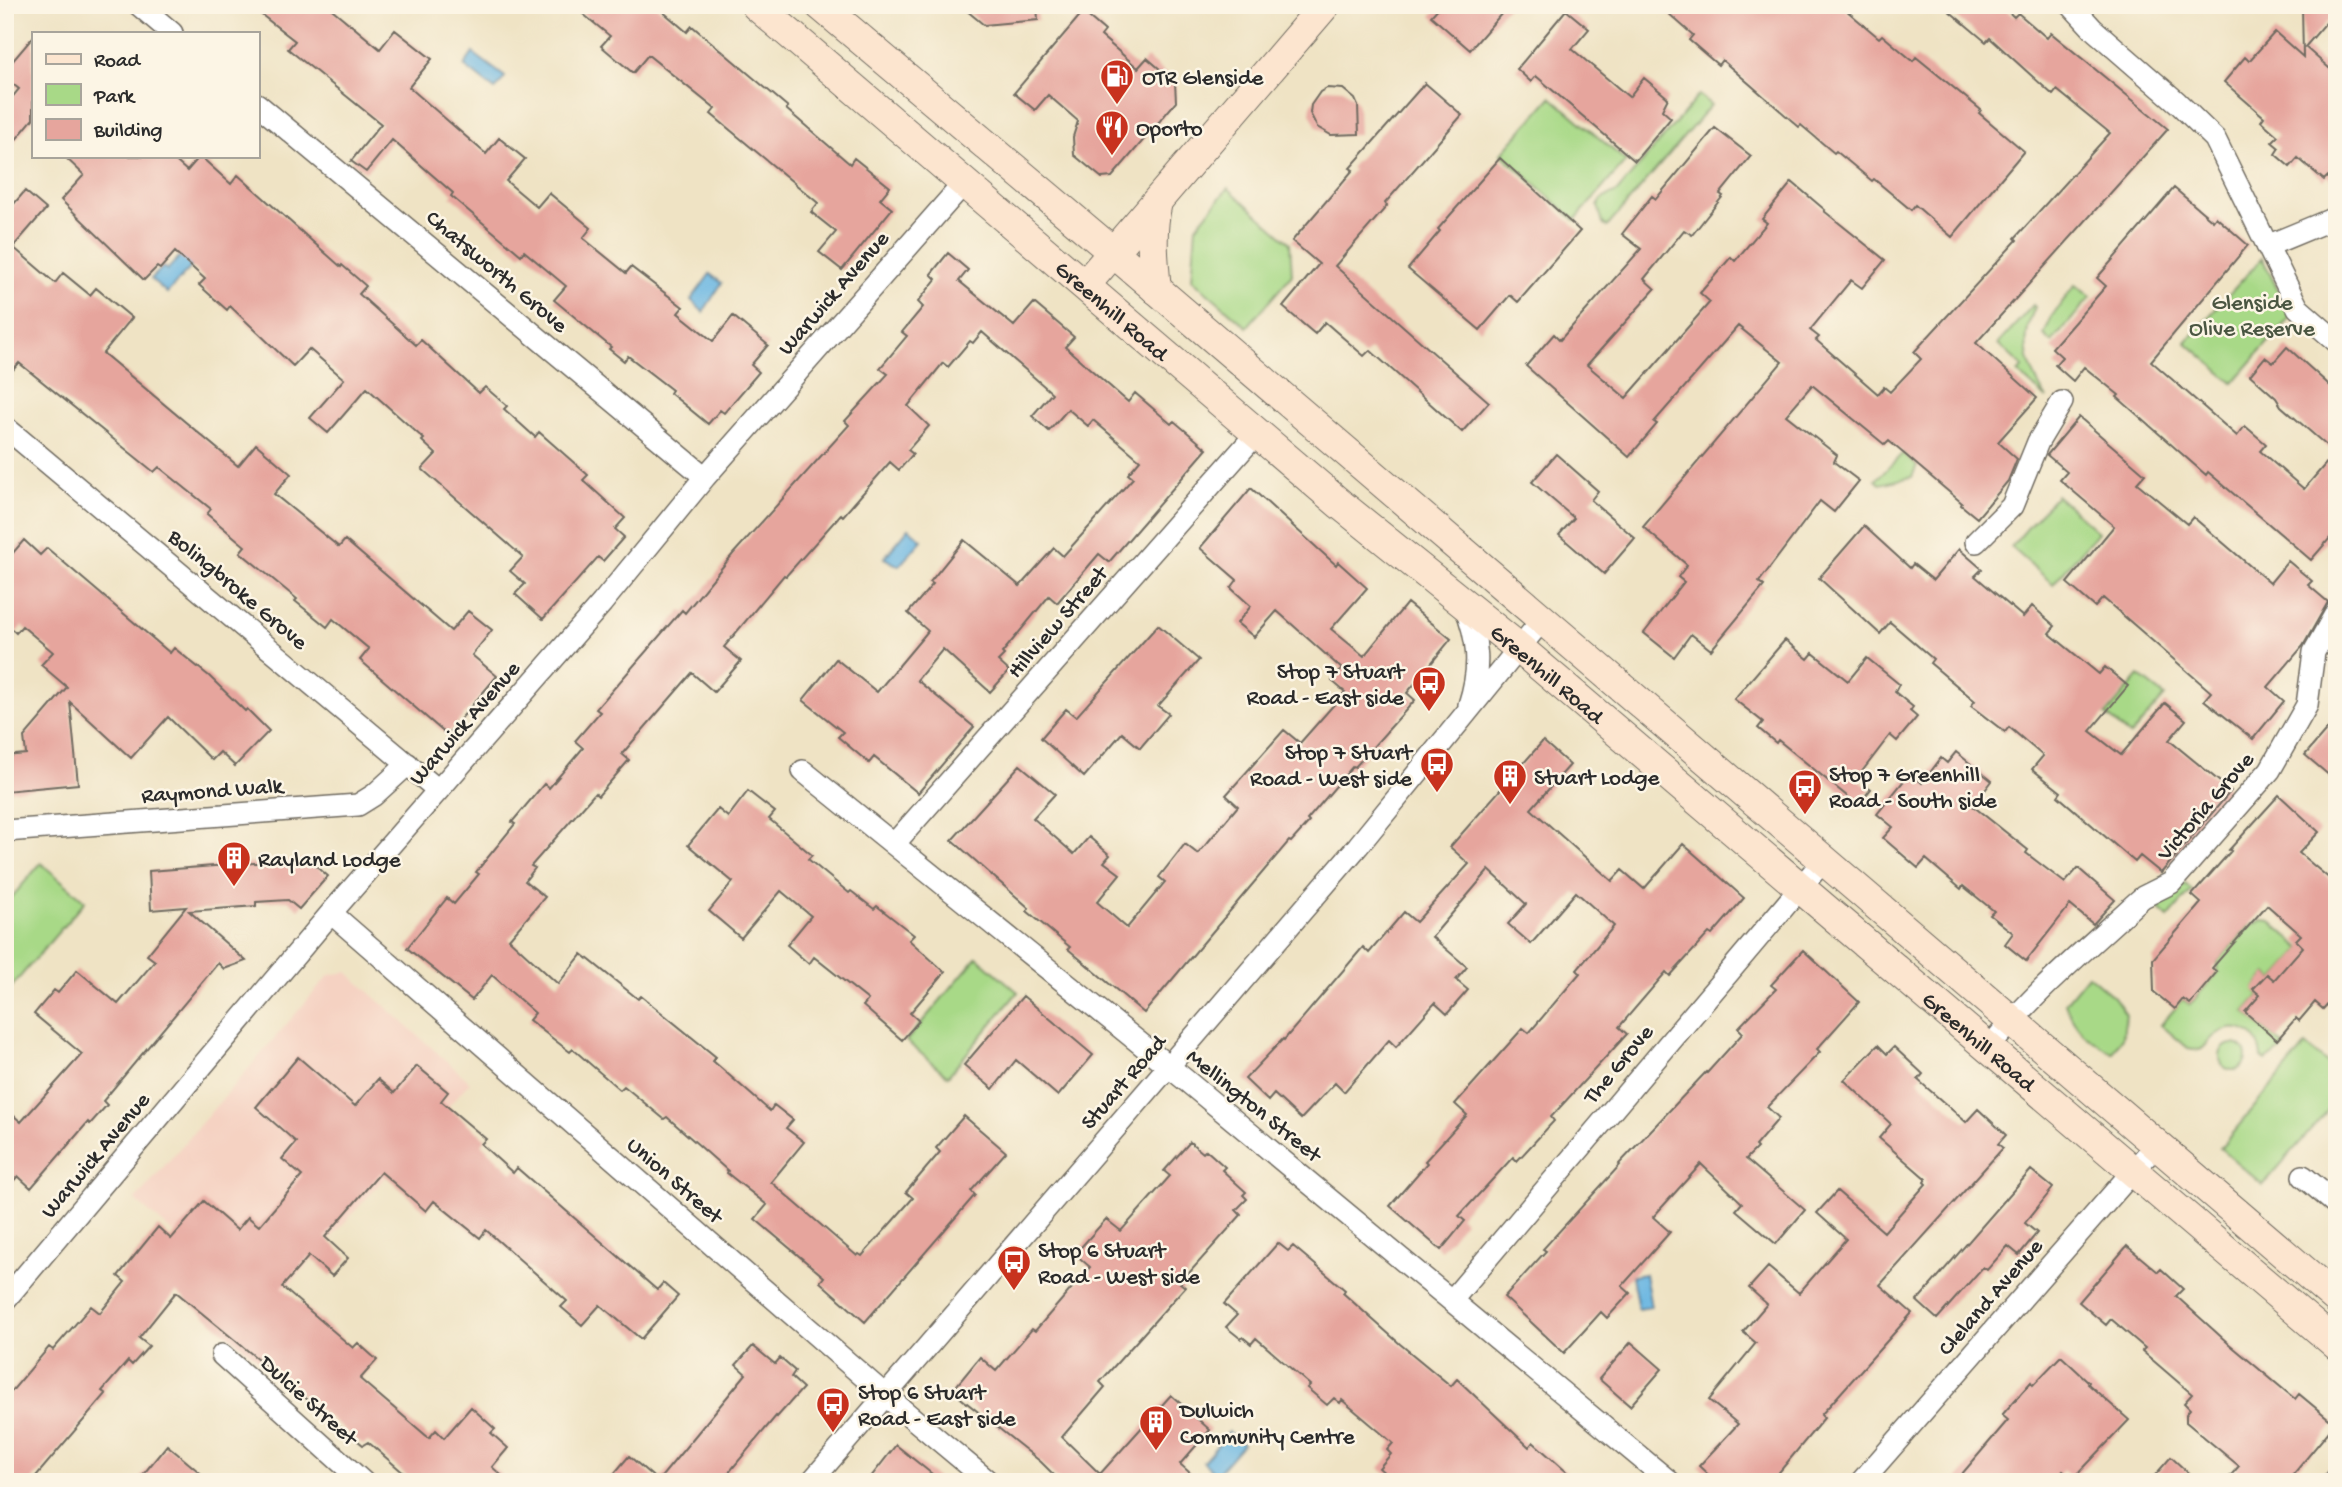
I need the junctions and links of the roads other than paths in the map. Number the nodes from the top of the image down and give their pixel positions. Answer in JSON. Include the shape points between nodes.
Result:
{"nodes":[{"id":1,"x":139,"y":5,"type":"edge"},
{"id":2,"x":756,"y":5,"type":"edge"},
{"id":3,"x":820,"y":5,"type":"edge"},
{"id":4,"x":1325,"y":5,"type":"edge"},
{"id":5,"x":2071,"y":5,"type":"edge"},
{"id":6,"x":171,"y":32,"type":"edge"},
{"id":7,"x":259,"y":106,"type":"edge"},
{"id":8,"x":941,"y":107,"type":"junction"},
{"id":9,"x":964,"y":183,"type":"junction"},
{"id":10,"x":1157,"y":202,"type":"junction"},
{"id":11,"x":2337,"y":216,"type":"edge"},
{"id":12,"x":2267,"y":246,"type":"junction"},
{"id":13,"x":1114,"y":252,"type":"junction"},
{"id":14,"x":1085,"y":285,"type":"junction"},
{"id":15,"x":1156,"y":289,"type":"junction"},
{"id":16,"x":2337,"y":342,"type":"edge"},
{"id":17,"x":2063,"y":401,"type":"dead end"},
{"id":18,"x":5,"y":427,"type":"edge"},
{"id":19,"x":1256,"y":433,"type":"junction"},
{"id":20,"x":705,"y":477,"type":"junction"},
{"id":21,"x":1976,"y":542,"type":"dead end"},
{"id":22,"x":1464,"y":604,"type":"junction"},
{"id":23,"x":2337,"y":611,"type":"edge"},
{"id":24,"x":1542,"y":620,"type":"junction"},
{"id":25,"x":1519,"y":648,"type":"junction"},
{"id":26,"x":1468,"y":711,"type":"junction"},
{"id":27,"x":408,"y":764,"type":"junction"},
{"id":28,"x":803,"y":771,"type":"dead end"},
{"id":29,"x":438,"y":790,"type":"junction"},
{"id":30,"x":5,"y":831,"type":"edge"},
{"id":31,"x":895,"y":844,"type":"junction"},
{"id":32,"x":1823,"y":861,"type":"junction"},
{"id":33,"x":1800,"y":887,"type":"junction"},
{"id":34,"x":331,"y":913,"type":"junction"},
{"id":35,"x":2011,"y":1021,"type":"junction"},
{"id":36,"x":1989,"y":1048,"type":"junction"},
{"id":37,"x":1168,"y":1067,"type":"junction"},
{"id":38,"x":2156,"y":1145,"type":"junction"},
{"id":39,"x":2133,"y":1171,"type":"junction"},
{"id":40,"x":2303,"y":1175,"type":"dead end"},
{"id":41,"x":2337,"y":1205,"type":"edge"},
{"id":42,"x":2337,"y":1299,"type":"edge"},
{"id":43,"x":5,"y":1300,"type":"edge"},
{"id":44,"x":1452,"y":1300,"type":"junction"},
{"id":45,"x":2337,"y":1345,"type":"edge"},
{"id":46,"x":222,"y":1355,"type":"dead end"},
{"id":47,"x":886,"y":1396,"type":"junction"},
{"id":48,"x":363,"y":1482,"type":"edge"},
{"id":49,"x":811,"y":1482,"type":"edge"},
{"id":50,"x":989,"y":1482,"type":"edge"},
{"id":51,"x":1670,"y":1482,"type":"edge"},
{"id":52,"x":1861,"y":1482,"type":"edge"}],
"edges":[{"from":1,"to":6,"type":"street"},
{"from":2,"to":9,"type":"main road","name":"Greenhill Road"},
{"from":3,"to":8,"type":"main road","name":"Greenhill Road"},
{"from":4,"to":10,"type":"main road"},
{"from":5,"to":12,"type":"street","via":[[2215,139]]},
{"from":7,"to":20,"type":"street","name":"Chatsworth Grove"},
{"from":8,"to":9,"type":"main road"},
{"from":8,"to":13,"type":"main road","name":"Greenhill Road"},
{"from":9,"to":14,"type":"main road","name":"Greenhill Road"},
{"from":9,"to":20,"type":"street","name":"Warwick Avenue"},
{"from":10,"to":13,"type":"main road"},
{"from":10,"to":15,"type":"main road","via":[[1152,243]]},
{"from":11,"to":12,"type":"street"},
{"from":12,"to":16,"type":"street","via":[[2298,308]]},
{"from":13,"to":14,"type":"main road"},
{"from":13,"to":15,"type":"main road","name":"Greenhill Road"},
{"from":14,"to":19,"type":"main road","name":"Greenhill Road"},
{"from":15,"to":24,"type":"main road","name":"Greenhill Road"},
{"from":17,"to":21,"type":"street","via":[[2038,442],[2012,506]]},
{"from":18,"to":27,"type":"street","name":"Bolingbroke Grove"},
{"from":19,"to":22,"type":"main road","name":"Greenhill Road"},
{"from":19,"to":31,"type":"street","name":"Hillview Street"},
{"from":20,"to":29,"type":"street","name":"Warwick Avenue"},
{"from":22,"to":25,"type":"main road","name":"Greenhill Road"},
{"from":22,"to":26,"type":"street","name":"Stuart Road","via":[[1475,630],[1477,666]]},
{"from":23,"to":35,"type":"street","name":"Victoria Grove","via":[[2314,652],[2307,705],[2270,770],[2172,883],[2143,897]]},
{"from":24,"to":25,"type":"street","name":"Stuart Road"},
{"from":24,"to":32,"type":"main road","name":"Greenhill Road"},
{"from":25,"to":26,"type":"street","name":"Stuart Road"},
{"from":25,"to":33,"type":"main road","name":"Greenhill Road"},
{"from":26,"to":37,"type":"street","name":"Stuart Road"},
{"from":27,"to":29,"type":"street","name":"Bolingbroke Grove"},
{"from":27,"to":30,"type":"street","name":"Raymond Walk","via":[[358,804]]},
{"from":28,"to":31,"type":"street","name":"Mellington Street"},
{"from":29,"to":34,"type":"street","name":"Warwick Avenue"},
{"from":31,"to":37,"type":"street","name":"Mellington Street"},
{"from":32,"to":33,"type":"street","name":"The Grove"},
{"from":32,"to":35,"type":"main road","name":"Greenhill Road"},
{"from":33,"to":36,"type":"main road","name":"Greenhill Road"},
{"from":33,"to":44,"type":"street","name":"The Grove"},
{"from":34,"to":43,"type":"street","name":"Warwick Avenue"},
{"from":34,"to":47,"type":"street","name":"Union Street"},
{"from":35,"to":36,"type":"street","name":"Victoria Grove"},
{"from":35,"to":38,"type":"main road","name":"Greenhill Road"},
{"from":36,"to":39,"type":"main road","name":"Greenhill Road"},
{"from":37,"to":44,"type":"street","name":"Mellington Street"},
{"from":37,"to":47,"type":"street","name":"Stuart Road"},
{"from":38,"to":39,"type":"street","name":"Cleland Avenue"},
{"from":38,"to":42,"type":"main road","name":"Greenhill Road"},
{"from":39,"to":45,"type":"main road","name":"Greenhill Road"},
{"from":39,"to":52,"type":"street","name":"Cleland Avenue"},
{"from":40,"to":41,"type":"street"},
{"from":44,"to":51,"type":"street","name":"Mellington Street"},
{"from":46,"to":48,"type":"street","name":"Dulcie Street"},
{"from":47,"to":49,"type":"street","name":"Stuart Road"},
{"from":47,"to":50,"type":"street","name":"Union Street"}]}
